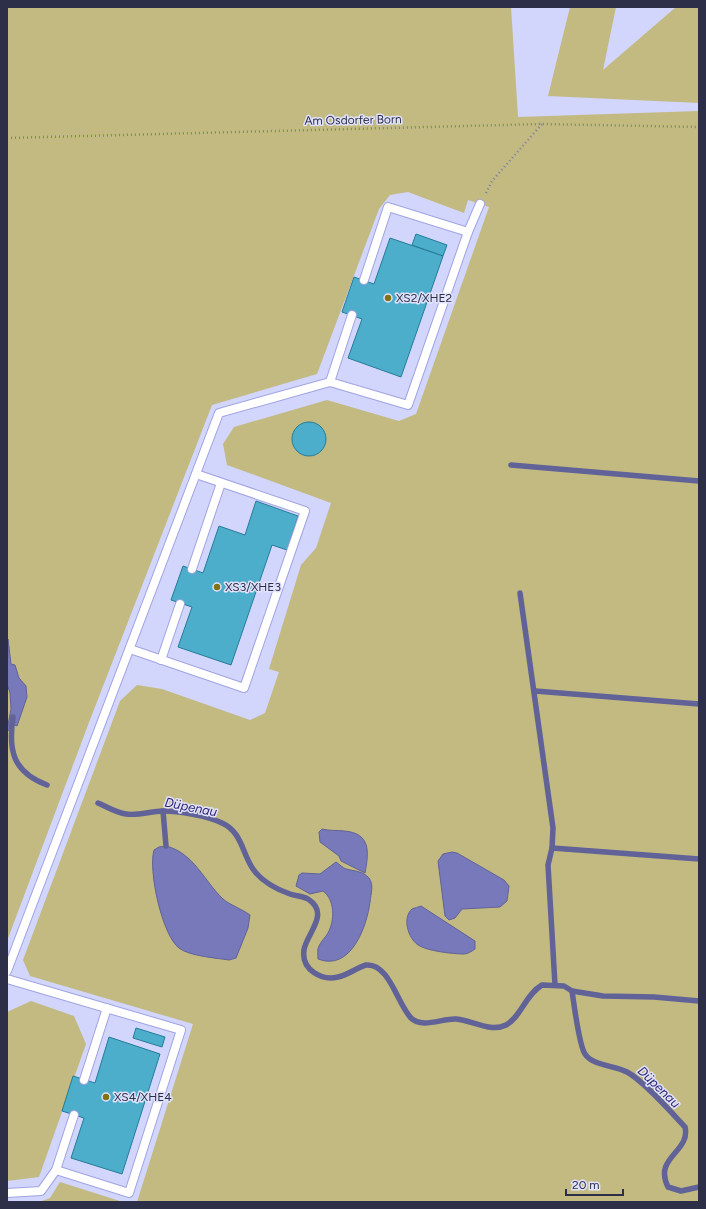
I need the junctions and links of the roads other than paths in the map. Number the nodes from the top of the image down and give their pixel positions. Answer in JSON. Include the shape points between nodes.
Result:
{"nodes":[{"id":1,"x":480,"y":204,"type":"road end"},
{"id":2,"x":468,"y":232,"type":"junction"},
{"id":3,"x":364,"y":280,"type":"dead end"},
{"id":4,"x":352,"y":315,"type":"dead end"},
{"id":5,"x":330,"y":382,"type":"junction"},
{"id":6,"x":196,"y":474,"type":"junction"},
{"id":7,"x":221,"y":483,"type":"junction"},
{"id":8,"x":192,"y":569,"type":"dead end"},
{"id":9,"x":180,"y":604,"type":"dead end"},
{"id":10,"x":130,"y":649,"type":"junction"},
{"id":11,"x":161,"y":660,"type":"junction"},
{"id":12,"x":7,"y":971,"type":"edge"},
{"id":13,"x":7,"y":979,"type":"edge"},
{"id":14,"x":107,"y":1008,"type":"junction"},
{"id":15,"x":84,"y":1080,"type":"dead end"},
{"id":16,"x":74,"y":1114,"type":"dead end"},
{"id":17,"x":56,"y":1170,"type":"junction"},
{"id":18,"x":7,"y":1193,"type":"edge"}],
"edges":[{"from":1,"to":2,"type":"lane"},
{"from":2,"to":3,"type":"lane","via":[[388,207]]},
{"from":2,"to":5,"type":"lane","via":[[408,405]]},
{"from":4,"to":5,"type":"lane"},
{"from":5,"to":6,"type":"lane","via":[[219,413]]},
{"from":6,"to":7,"type":"lane"},
{"from":6,"to":10,"type":"lane"},
{"from":7,"to":8,"type":"lane"},
{"from":7,"to":11,"type":"lane","via":[[305,511],[244,688]]},
{"from":9,"to":11,"type":"lane"},
{"from":10,"to":11,"type":"lane"},
{"from":10,"to":12,"type":"lane"},
{"from":13,"to":14,"type":"lane"},
{"from":14,"to":15,"type":"lane"},
{"from":14,"to":17,"type":"lane","via":[[181,1030],[129,1193]]},
{"from":16,"to":17,"type":"lane"},
{"from":17,"to":18,"type":"lane","via":[[41,1191]]}]}
